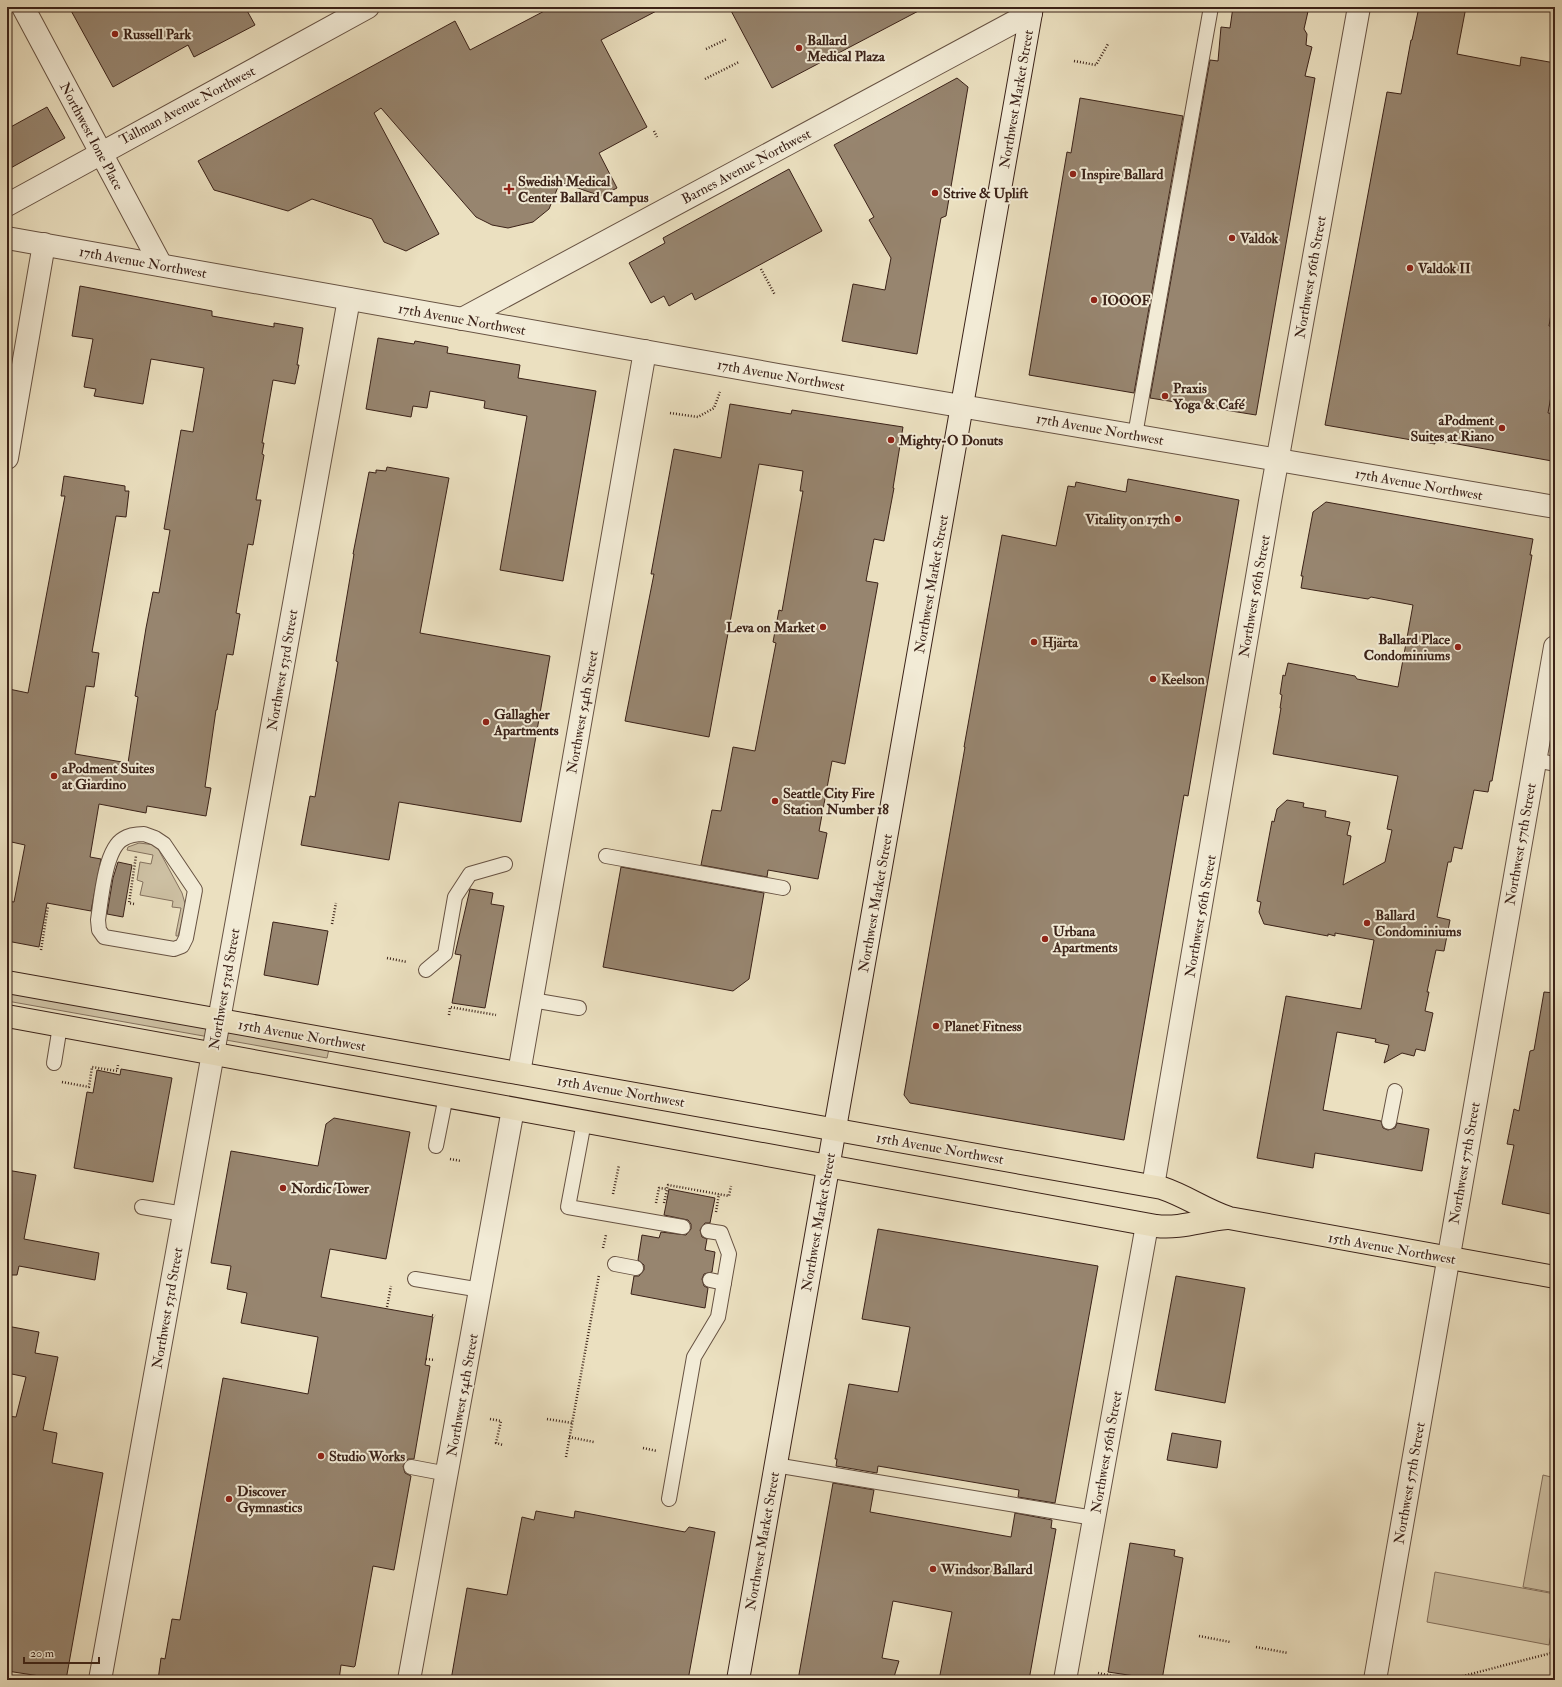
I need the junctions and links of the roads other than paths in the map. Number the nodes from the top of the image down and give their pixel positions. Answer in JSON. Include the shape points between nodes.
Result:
{"nodes":[{"id":1,"x":23,"y":7,"type":"edge"},
{"id":2,"x":368,"y":7,"type":"edge"},
{"id":3,"x":1211,"y":7,"type":"edge"},
{"id":4,"x":1359,"y":7,"type":"edge"},
{"id":5,"x":1032,"y":10,"type":"edge"},
{"id":6,"x":101,"y":152,"type":"junction"},
{"id":7,"x":7,"y":205,"type":"edge"},
{"id":8,"x":7,"y":238,"type":"edge"},
{"id":9,"x":44,"y":244,"type":"junction"},
{"id":10,"x":161,"y":265,"type":"junction"},
{"id":11,"x":349,"y":298,"type":"junction"},
{"id":12,"x":462,"y":319,"type":"junction"},
{"id":13,"x":645,"y":351,"type":"junction"},
{"id":14,"x":962,"y":406,"type":"junction"},
{"id":15,"x":1135,"y":435,"type":"junction"},
{"id":16,"x":7,"y":458,"type":"edge"},
{"id":17,"x":1278,"y":460,"type":"junction"},
{"id":18,"x":1555,"y":507,"type":"edge"},
{"id":19,"x":1555,"y":647,"type":"edge"},
{"id":20,"x":1545,"y":762,"type":"edge"},
{"id":21,"x":606,"y":856,"type":"dead end"},
{"id":22,"x":505,"y":864,"type":"dead end"},
{"id":23,"x":782,"y":888,"type":"dead end"},
{"id":24,"x":144,"y":944,"type":"joint"},
{"id":25,"x":426,"y":970,"type":"dead end"},
{"id":26,"x":7,"y":982,"type":"edge"},
{"id":27,"x":532,"y":1000,"type":"junction"},
{"id":28,"x":579,"y":1008,"type":"dead end"},
{"id":29,"x":7,"y":1016,"type":"edge"},
{"id":30,"x":219,"y":1020,"type":"junction"},
{"id":31,"x":60,"y":1026,"type":"junction"},
{"id":32,"x":213,"y":1053,"type":"junction"},
{"id":33,"x":54,"y":1063,"type":"dead end"},
{"id":34,"x":519,"y":1073,"type":"junction"},
{"id":35,"x":1395,"y":1091,"type":"dead end"},
{"id":36,"x":446,"y":1096,"type":"junction"},
{"id":37,"x":513,"y":1109,"type":"junction"},
{"id":38,"x":584,"y":1122,"type":"junction"},
{"id":39,"x":1389,"y":1122,"type":"dead end"},
{"id":40,"x":835,"y":1130,"type":"junction"},
{"id":41,"x":436,"y":1146,"type":"dead end"},
{"id":42,"x":828,"y":1166,"type":"junction"},
{"id":43,"x":1153,"y":1186,"type":"junction"},
{"id":44,"x":142,"y":1207,"type":"dead end"},
{"id":45,"x":184,"y":1214,"type":"junction"},
{"id":46,"x":1229,"y":1218,"type":"junction"},
{"id":47,"x":1147,"y":1225,"type":"junction"},
{"id":48,"x":683,"y":1227,"type":"dead end"},
{"id":49,"x":708,"y":1231,"type":"dead end"},
{"id":50,"x":1447,"y":1258,"type":"junction"},
{"id":51,"x":615,"y":1264,"type":"dead end"},
{"id":52,"x":636,"y":1268,"type":"dead end"},
{"id":53,"x":1555,"y":1278,"type":"edge"},
{"id":54,"x":415,"y":1279,"type":"dead end"},
{"id":55,"x":710,"y":1280,"type":"dead end"},
{"id":56,"x":724,"y":1283,"type":"junction"},
{"id":57,"x":481,"y":1290,"type":"junction"},
{"id":58,"x":776,"y":1465,"type":"junction"},
{"id":59,"x":411,"y":1467,"type":"dead end"},
{"id":60,"x":448,"y":1474,"type":"junction"},
{"id":61,"x":669,"y":1499,"type":"dead end"},
{"id":62,"x":1094,"y":1518,"type":"junction"},
{"id":63,"x":100,"y":1680,"type":"edge"},
{"id":64,"x":409,"y":1680,"type":"edge"},
{"id":65,"x":738,"y":1680,"type":"edge"},
{"id":66,"x":1065,"y":1680,"type":"edge"},
{"id":67,"x":1375,"y":1680,"type":"edge"}],
"edges":[{"from":1,"to":6,"type":"street","name":"Northwest Ione Place"},
{"from":2,"to":6,"type":"street","name":"Tallman Avenue Northwest"},
{"from":3,"to":15,"type":"lane"},
{"from":4,"to":17,"type":"street","name":"Northwest 56th Street"},
{"from":5,"to":12,"type":"street","name":"Barnes Avenue Northwest"},
{"from":5,"to":14,"type":"street","name":"Northwest Market Street"},
{"from":6,"to":7,"type":"street","name":"Tallman Avenue Northwest"},
{"from":6,"to":10,"type":"street","name":"Northwest Ione Place"},
{"from":8,"to":9,"type":"street","name":"17th Avenue Northwest"},
{"from":9,"to":10,"type":"street","name":"17th Avenue Northwest"},
{"from":9,"to":16,"type":"street"},
{"from":10,"to":11,"type":"street","name":"17th Avenue Northwest"},
{"from":11,"to":12,"type":"street","name":"17th Avenue Northwest"},
{"from":11,"to":30,"type":"street","name":"Northwest 53rd Street"},
{"from":12,"to":13,"type":"street","name":"17th Avenue Northwest"},
{"from":13,"to":14,"type":"street","name":"17th Avenue Northwest"},
{"from":13,"to":27,"type":"street","name":"Northwest 54th Street"},
{"from":14,"to":15,"type":"street","name":"17th Avenue Northwest"},
{"from":14,"to":40,"type":"street","name":"Northwest Market Street"},
{"from":15,"to":17,"type":"street","name":"17th Avenue Northwest"},
{"from":17,"to":18,"type":"street","name":"17th Avenue Northwest"},
{"from":17,"to":43,"type":"street","name":"Northwest 56th Street"},
{"from":19,"to":20,"type":"street","name":"Northwest 57th Street"},
{"from":20,"to":50,"type":"street","name":"Northwest 57th Street"},
{"from":21,"to":23,"type":"lane"},
{"from":22,"to":25,"type":"lane","via":[[470,874],[456,897],[445,954]]},
{"from":24,"to":24,"type":"lane","via":[[174,949],[182,946],[186,938],[194,890],[164,844],[144,834],[122,839],[114,846],[109,856],[98,920],[99,930],[104,937]]},
{"from":26,"to":30,"type":"main road","name":"15th Avenue Northwest"},
{"from":27,"to":28,"type":"lane"},
{"from":27,"to":34,"type":"street","name":"Northwest 54th Street"},
{"from":29,"to":31,"type":"main road","name":"15th Avenue Northwest"},
{"from":30,"to":32,"type":"street","name":"Northwest 53rd Street"},
{"from":30,"to":34,"type":"main road","name":"15th Avenue Northwest"},
{"from":31,"to":32,"type":"main road","name":"15th Avenue Northwest"},
{"from":31,"to":33,"type":"lane"},
{"from":32,"to":36,"type":"main road","name":"15th Avenue Northwest"},
{"from":32,"to":45,"type":"street","name":"Northwest 53rd Street"},
{"from":34,"to":40,"type":"main road","name":"15th Avenue Northwest"},
{"from":35,"to":39,"type":"lane"},
{"from":36,"to":37,"type":"main road","name":"15th Avenue Northwest"},
{"from":36,"to":41,"type":"lane"},
{"from":37,"to":38,"type":"main road","name":"15th Avenue Northwest"},
{"from":37,"to":57,"type":"street","name":"Northwest 54th Street"},
{"from":38,"to":42,"type":"main road","name":"15th Avenue Northwest"},
{"from":38,"to":48,"type":"lane","via":[[568,1207]]},
{"from":40,"to":42,"type":"street","name":"Northwest Market Street"},
{"from":40,"to":43,"type":"main road","name":"15th Avenue Northwest"},
{"from":42,"to":47,"type":"main road","name":"15th Avenue Northwest"},
{"from":42,"to":58,"type":"street","name":"Northwest Market Street"},
{"from":43,"to":46,"type":"main road","name":"15th Avenue Northwest","via":[[1179,1194],[1205,1209]]},
{"from":44,"to":45,"type":"lane"},
{"from":45,"to":63,"type":"street","name":"Northwest 53rd Street"},
{"from":46,"to":47,"type":"main road","name":"15th Avenue Northwest","via":[[1180,1227]]},
{"from":46,"to":50,"type":"main road","name":"15th Avenue Northwest"},
{"from":47,"to":62,"type":"street","name":"Northwest 56th Street"},
{"from":49,"to":56,"type":"lane","via":[[721,1233],[729,1254]]},
{"from":50,"to":53,"type":"main road","name":"15th Avenue Northwest"},
{"from":50,"to":67,"type":"street","name":"Northwest 57th Street"},
{"from":51,"to":52,"type":"lane"},
{"from":54,"to":57,"type":"lane"},
{"from":55,"to":56,"type":"lane"},
{"from":56,"to":61,"type":"lane","via":[[718,1317],[694,1357]]},
{"from":57,"to":60,"type":"street","name":"Northwest 54th Street"},
{"from":58,"to":62,"type":"lane"},
{"from":58,"to":65,"type":"street","name":"Northwest Market Street"},
{"from":59,"to":60,"type":"lane"},
{"from":60,"to":64,"type":"street","name":"Northwest 54th Street"},
{"from":62,"to":66,"type":"street","name":"Northwest 56th Street"}]}
